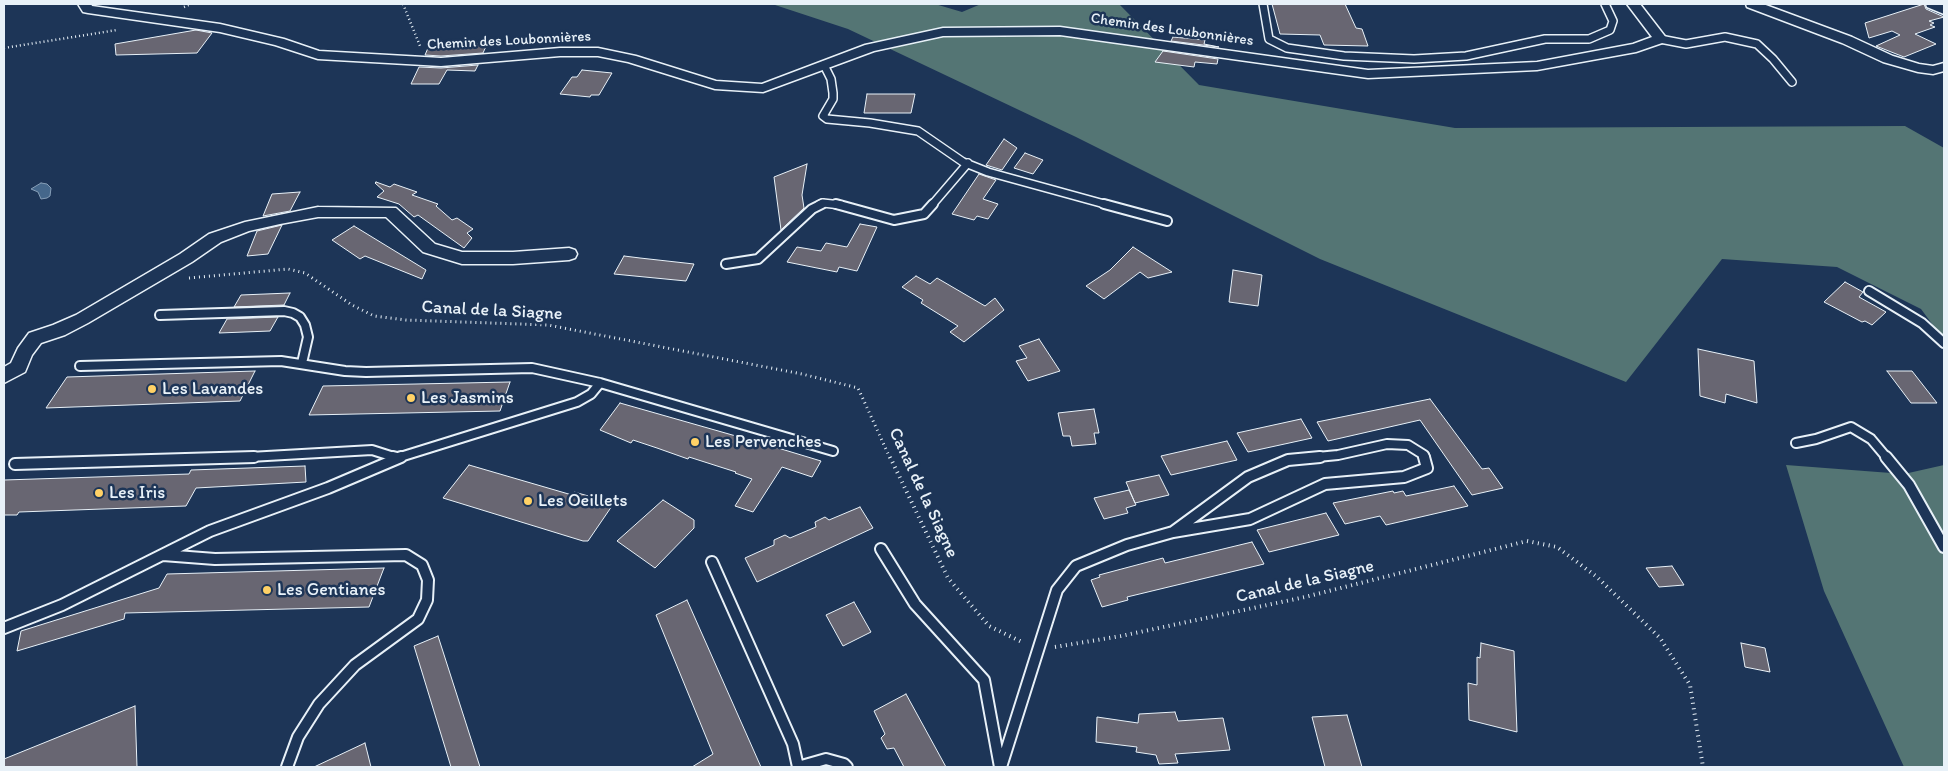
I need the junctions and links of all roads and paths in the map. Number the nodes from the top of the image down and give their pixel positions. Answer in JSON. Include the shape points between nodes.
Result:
{"nodes":[{"id":1,"x":84,"y":4,"type":"edge"},
{"id":2,"x":191,"y":4,"type":"edge"},
{"id":3,"x":403,"y":4,"type":"edge"},
{"id":4,"x":1263,"y":4,"type":"edge"},
{"id":5,"x":1605,"y":4,"type":"edge"},
{"id":6,"x":1633,"y":4,"type":"edge"},
{"id":7,"x":1752,"y":4,"type":"edge"},
{"id":8,"x":1932,"y":4,"type":"edge"},
{"id":9,"x":1944,"y":10,"type":"edge"},
{"id":10,"x":154,"y":19,"type":"junction"},
{"id":11,"x":119,"y":30,"type":"dead end"},
{"id":12,"x":1660,"y":39,"type":"junction"},
{"id":13,"x":4,"y":48,"type":"edge"},
{"id":14,"x":396,"y":60,"type":"junction"},
{"id":15,"x":824,"y":65,"type":"junction"},
{"id":16,"x":1944,"y":67,"type":"edge"},
{"id":17,"x":1792,"y":82,"type":"dead end"},
{"id":18,"x":968,"y":163,"type":"junction"},
{"id":19,"x":1167,"y":221,"type":"dead end"},
{"id":20,"x":569,"y":254,"type":"dead end"},
{"id":21,"x":726,"y":264,"type":"dead end"},
{"id":22,"x":185,"y":279,"type":"dead end"},
{"id":23,"x":1869,"y":291,"type":"dead end"},
{"id":24,"x":160,"y":315,"type":"dead end"},
{"id":25,"x":1944,"y":343,"type":"edge"},
{"id":26,"x":302,"y":362,"type":"junction"},
{"id":27,"x":80,"y":366,"type":"dead end"},
{"id":28,"x":4,"y":376,"type":"edge"},
{"id":29,"x":600,"y":383,"type":"junction"},
{"id":30,"x":1796,"y":443,"type":"dead end"},
{"id":31,"x":834,"y":451,"type":"dead end"},
{"id":32,"x":397,"y":458,"type":"junction"},
{"id":33,"x":15,"y":464,"type":"dead end"},
{"id":34,"x":1173,"y":532,"type":"junction"},
{"id":35,"x":1944,"y":547,"type":"edge"},
{"id":36,"x":881,"y":549,"type":"dead end"},
{"id":37,"x":163,"y":555,"type":"junction"},
{"id":38,"x":712,"y":562,"type":"dead end"},
{"id":39,"x":4,"y":628,"type":"edge"},
{"id":40,"x":1040,"y":645,"type":"junction"},
{"id":41,"x":287,"y":767,"type":"edge"},
{"id":42,"x":847,"y":767,"type":"edge"},
{"id":43,"x":1000,"y":767,"type":"edge"},
{"id":44,"x":1703,"y":767,"type":"edge"}],
"edges":[{"from":1,"to":10,"type":"street","name":"Chemin des Loubonnières","via":[[88,9]]},
{"from":2,"to":10,"type":"path"},
{"from":3,"to":14,"type":"path","via":[[421,44]]},
{"from":4,"to":5,"type":"lane","via":[[1269,38],[1287,48],[1344,56],[1414,59],[1466,56],[1545,39],[1589,39],[1610,30],[1613,21]]},
{"from":6,"to":12,"type":"street"},
{"from":7,"to":16,"type":"street","via":[[1888,59],[1918,68],[1933,70]]},
{"from":8,"to":9,"type":"street"},
{"from":10,"to":14,"type":"street","name":"Chemin des Loubonnières","via":[[220,28],[318,55]]},
{"from":11,"to":13,"type":"path"},
{"from":12,"to":15,"type":"street","name":"Chemin des Loubonnières","via":[[1636,48],[1537,66],[1368,74],[1060,31],[943,32],[870,48]]},
{"from":12,"to":17,"type":"lane","via":[[1686,44],[1725,37],[1740,38],[1757,44]]},
{"from":14,"to":15,"type":"street","name":"Chemin des Loubonnières","via":[[441,62],[598,52],[715,86],[763,88]]},
{"from":15,"to":18,"type":"lane","via":[[833,93],[822,116],[918,130]]},
{"from":18,"to":19,"type":"lane","via":[[988,172]]},
{"from":18,"to":21,"type":"lane","via":[[924,214],[894,220],[834,203],[823,203],[812,209],[758,259]]},
{"from":20,"to":28,"type":"street","via":[[462,258],[428,248],[390,212],[318,212],[280,219],[215,238],[82,319],[36,338],[18,367]]},
{"from":22,"to":40,"type":"path","name":"Canal de la Siagne","via":[[288,269],[306,273],[374,316],[548,325],[802,374],[858,388],[948,578],[990,626],[1023,642]]},
{"from":23,"to":25,"type":"lane","via":[[1922,324]]},
{"from":24,"to":26,"type":"lane","via":[[293,313],[300,317],[306,331],[306,351]]},
{"from":26,"to":27,"type":"lane"},
{"from":26,"to":29,"type":"lane","via":[[366,372],[532,368]]},
{"from":29,"to":31,"type":"lane"},
{"from":29,"to":32,"type":"lane","via":[[591,394],[577,402]]},
{"from":30,"to":35,"type":"lane","via":[[1851,427],[1872,439],[1909,485]]},
{"from":32,"to":33,"type":"lane","via":[[372,450],[216,459]]},
{"from":32,"to":37,"type":"lane","via":[[328,488],[210,531]]},
{"from":34,"to":34,"type":"lane","via":[[1250,519],[1326,484],[1404,477],[1427,468],[1424,455],[1408,445],[1387,444],[1338,455],[1288,460],[1248,477]]},
{"from":34,"to":40,"type":"lane","via":[[1127,545],[1076,566],[1057,590]]},
{"from":36,"to":43,"type":"lane","via":[[915,604],[984,680]]},
{"from":37,"to":39,"type":"lane","via":[[62,605]]},
{"from":37,"to":41,"type":"lane","via":[[215,559],[406,555],[422,565],[428,580],[427,600],[418,619],[355,665],[319,704],[298,737]]},
{"from":38,"to":42,"type":"lane","via":[[793,744],[798,767],[826,759]]},
{"from":40,"to":43,"type":"lane"},
{"from":40,"to":44,"type":"path","name":"Canal de la Siagne","via":[[1054,647],[1121,636],[1305,597],[1527,541],[1557,547],[1597,577],[1660,638],[1690,685]]}]}
